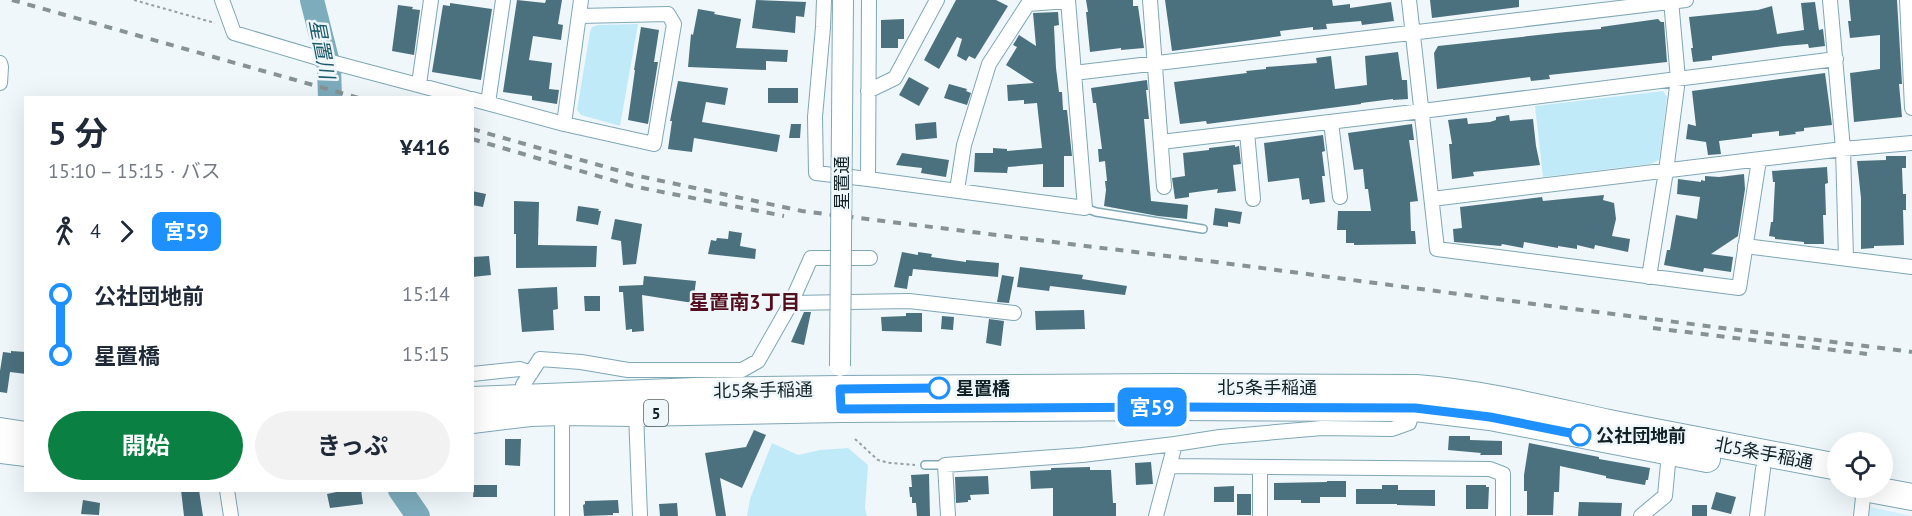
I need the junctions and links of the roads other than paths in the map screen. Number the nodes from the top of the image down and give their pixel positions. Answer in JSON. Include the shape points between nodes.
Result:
{"nodes":[{"id":1,"x":222,"y":0,"type":"edge"},
{"id":2,"x":431,"y":0,"type":"edge"},
{"id":3,"x":503,"y":0,"type":"edge"},
{"id":4,"x":581,"y":0,"type":"edge"},
{"id":5,"x":824,"y":0,"type":"edge"},
{"id":6,"x":843,"y":0,"type":"edge"},
{"id":7,"x":868,"y":0,"type":"edge"},
{"id":8,"x":937,"y":0,"type":"edge"},
{"id":9,"x":1068,"y":0,"type":"edge"},
{"id":10,"x":1150,"y":0,"type":"edge"},
{"id":11,"x":1409,"y":0,"type":"edge"},
{"id":12,"x":1686,"y":0,"type":"edge"},
{"id":13,"x":1830,"y":0,"type":"edge"},
{"id":14,"x":1907,"y":0,"type":"edge"},
{"id":15,"x":1671,"y":1,"type":"edge"},
{"id":16,"x":579,"y":16,"type":"junction"},
{"id":17,"x":1413,"y":33,"type":"junction"},
{"id":18,"x":1836,"y":59,"type":"junction"},
{"id":19,"x":0,"y":63,"type":"edge"},
{"id":20,"x":1155,"y":64,"type":"junction"},
{"id":21,"x":1074,"y":73,"type":"junction"},
{"id":22,"x":1678,"y":79,"type":"junction"},
{"id":23,"x":0,"y":83,"type":"edge"},
{"id":24,"x":1911,"y":83,"type":"edge"},
{"id":25,"x":419,"y":84,"type":"junction"},
{"id":26,"x":868,"y":91,"type":"junction"},
{"id":27,"x":461,"y":96,"type":"edge"},
{"id":28,"x":474,"y":100,"type":"edge"},
{"id":29,"x":488,"y":103,"type":"junction"},
{"id":30,"x":1912,"y":108,"type":"edge"},
{"id":31,"x":1422,"y":111,"type":"junction"},
{"id":32,"x":1331,"y":122,"type":"junction"},
{"id":33,"x":564,"y":124,"type":"junction"},
{"id":34,"x":1247,"y":132,"type":"junction"},
{"id":35,"x":1161,"y":142,"type":"junction"},
{"id":36,"x":1912,"y":142,"type":"edge"},
{"id":37,"x":1843,"y":149,"type":"junction"},
{"id":38,"x":1758,"y":160,"type":"junction"},
{"id":39,"x":1666,"y":171,"type":"junction"},
{"id":40,"x":868,"y":179,"type":"junction"},
{"id":41,"x":1164,"y":187,"type":"dead end"},
{"id":42,"x":957,"y":190,"type":"junction"},
{"id":43,"x":1340,"y":196,"type":"dead end"},
{"id":44,"x":1253,"y":199,"type":"dead end"},
{"id":45,"x":1432,"y":199,"type":"junction"},
{"id":46,"x":1085,"y":208,"type":"junction"},
{"id":47,"x":1203,"y":229,"type":"dead end"},
{"id":48,"x":1745,"y":246,"type":"junction"},
{"id":49,"x":870,"y":258,"type":"dead end"},
{"id":50,"x":1846,"y":258,"type":"junction"},
{"id":51,"x":1912,"y":267,"type":"edge"},
{"id":52,"x":1649,"y":277,"type":"junction"},
{"id":53,"x":790,"y":303,"type":"junction"},
{"id":54,"x":1014,"y":313,"type":"dead end"},
{"id":55,"x":840,"y":366,"type":"dead end"},
{"id":56,"x":474,"y":374,"type":"edge"},
{"id":57,"x":528,"y":394,"type":"junction"},
{"id":58,"x":1416,"y":398,"type":"junction"},
{"id":59,"x":474,"y":400,"type":"edge"},
{"id":60,"x":562,"y":412,"type":"junction"},
{"id":61,"x":636,"y":413,"type":"junction"},
{"id":62,"x":474,"y":419,"type":"edge"},
{"id":63,"x":0,"y":431,"type":"edge"},
{"id":64,"x":24,"y":435,"type":"edge"},
{"id":65,"x":1175,"y":444,"type":"junction"},
{"id":66,"x":0,"y":450,"type":"edge"},
{"id":67,"x":24,"y":453,"type":"edge"},
{"id":68,"x":1669,"y":453,"type":"junction"},
{"id":69,"x":925,"y":465,"type":"road end"},
{"id":70,"x":945,"y":465,"type":"junction"},
{"id":71,"x":1827,"y":465,"type":"edge"},
{"id":72,"x":1170,"y":466,"type":"junction"},
{"id":73,"x":1260,"y":468,"type":"junction"},
{"id":74,"x":1763,"y":469,"type":"junction"},
{"id":75,"x":1893,"y":477,"type":"edge"},
{"id":76,"x":1827,"y":481,"type":"edge"},
{"id":77,"x":1912,"y":481,"type":"edge"},
{"id":78,"x":227,"y":492,"type":"edge"},
{"id":79,"x":1893,"y":493,"type":"edge"},
{"id":80,"x":1912,"y":497,"type":"edge"},
{"id":81,"x":1863,"y":498,"type":"edge"},
{"id":82,"x":231,"y":516,"type":"edge"},
{"id":83,"x":561,"y":516,"type":"edge"},
{"id":84,"x":640,"y":516,"type":"edge"},
{"id":85,"x":948,"y":516,"type":"edge"},
{"id":86,"x":1156,"y":516,"type":"edge"},
{"id":87,"x":1260,"y":516,"type":"edge"},
{"id":88,"x":1503,"y":516,"type":"edge"},
{"id":89,"x":1641,"y":516,"type":"edge"},
{"id":90,"x":1757,"y":516,"type":"edge"},
{"id":91,"x":1861,"y":516,"type":"edge"}],
"edges":[{"from":1,"to":25,"type":"street","via":[[234,33]]},
{"from":2,"to":25,"type":"street"},
{"from":3,"to":29,"type":"street"},
{"from":4,"to":16,"type":"street"},
{"from":5,"to":40,"type":"street","via":[[815,117],[816,173]]},
{"from":6,"to":55,"type":"street","name":"星置通","bridge":true},
{"from":7,"to":26,"type":"street"},
{"from":8,"to":26,"type":"street","via":[[895,78]]},
{"from":9,"to":21,"type":"street"},
{"from":9,"to":42,"type":"street","via":[[1028,4],[989,64],[964,145]]},
{"from":10,"to":20,"type":"street"},
{"from":11,"to":17,"type":"street"},
{"from":12,"to":15,"type":"street"},
{"from":13,"to":18,"type":"street"},
{"from":14,"to":24,"type":"street"},
{"from":15,"to":17,"type":"street"},
{"from":15,"to":22,"type":"street"},
{"from":16,"to":33,"type":"street"},
{"from":16,"to":33,"type":"street","via":[[668,14],[674,24],[654,144]]},
{"from":17,"to":20,"type":"street"},
{"from":17,"to":31,"type":"street"},
{"from":18,"to":22,"type":"street"},
{"from":18,"to":37,"type":"street"},
{"from":19,"to":23,"type":"street"},
{"from":20,"to":21,"type":"street"},
{"from":20,"to":35,"type":"street"},
{"from":21,"to":46,"type":"street"},
{"from":22,"to":31,"type":"street"},
{"from":22,"to":39,"type":"street"},
{"from":24,"to":30,"type":"street"},
{"from":25,"to":27,"type":"street"},
{"from":26,"to":40,"type":"street"},
{"from":28,"to":29,"type":"street"},
{"from":29,"to":33,"type":"street"},
{"from":31,"to":32,"type":"street"},
{"from":31,"to":45,"type":"street"},
{"from":32,"to":34,"type":"street"},
{"from":32,"to":43,"type":"street"},
{"from":34,"to":35,"type":"street"},
{"from":34,"to":44,"type":"street"},
{"from":35,"to":41,"type":"street"},
{"from":36,"to":37,"type":"street"},
{"from":37,"to":38,"type":"street"},
{"from":37,"to":50,"type":"street"},
{"from":38,"to":39,"type":"street"},
{"from":38,"to":48,"type":"street"},
{"from":39,"to":45,"type":"street"},
{"from":39,"to":52,"type":"street"},
{"from":40,"to":42,"type":"street"},
{"from":42,"to":46,"type":"street"},
{"from":45,"to":52,"type":"street","via":[[1437,249]]},
{"from":46,"to":47,"type":"lane"},
{"from":48,"to":50,"type":"street"},
{"from":48,"to":52,"type":"street","via":[[1739,288]]},
{"from":49,"to":53,"type":"street","via":[[811,258]]},
{"from":50,"to":51,"type":"street"},
{"from":53,"to":54,"type":"street","via":[[909,301]]},
{"from":53,"to":57,"type":"street","via":[[758,361],[742,370],[628,370],[540,359]]},
{"from":56,"to":57,"type":"street","via":[[520,369]]},
{"from":57,"to":58,"type":"highway","name":"北5条手稲通","number":"5","via":[[1163,387]]},
{"from":57,"to":59,"type":"highway","name":"北5条手稲通","number":"5"},
{"from":57,"to":60,"type":"highway","name":"北5条手稲通","number":"5"},
{"from":57,"to":62,"type":"highway","name":"北5条手稲通","number":"5"},
{"from":58,"to":61,"type":"highway","name":"北5条手稲通","number":"5"},
{"from":58,"to":65,"type":"street","via":[[1409,423],[1392,429],[1322,428]]},
{"from":58,"to":68,"type":"highway","name":"北5条手稲通","number":"5"},
{"from":58,"to":71,"type":"highway","name":"北5条手稲通","number":"5","via":[[1446,391],[1492,398]]},
{"from":60,"to":61,"type":"highway","name":"北5条手稲通","number":"5"},
{"from":60,"to":83,"type":"street"},
{"from":61,"to":84,"type":"street"},
{"from":63,"to":64,"type":"highway"},
{"from":65,"to":70,"type":"street"},
{"from":65,"to":72,"type":"street"},
{"from":66,"to":67,"type":"highway"},
{"from":68,"to":74,"type":"highway","name":"北5条手稲通","number":"5"},
{"from":68,"to":89,"type":"street","via":[[1665,496]]},
{"from":69,"to":70,"type":"lane"},
{"from":70,"to":85,"type":"street"},
{"from":72,"to":73,"type":"street"},
{"from":72,"to":86,"type":"street"},
{"from":73,"to":87,"type":"street"},
{"from":73,"to":88,"type":"street","via":[[1490,469],[1503,474]]},
{"from":74,"to":76,"type":"highway","name":"北5条手稲通","number":"5"},
{"from":74,"to":90,"type":"street"},
{"from":75,"to":77,"type":"highway"},
{"from":78,"to":82,"type":"street"},
{"from":79,"to":80,"type":"highway"},
{"from":81,"to":91,"type":"street"}]}
